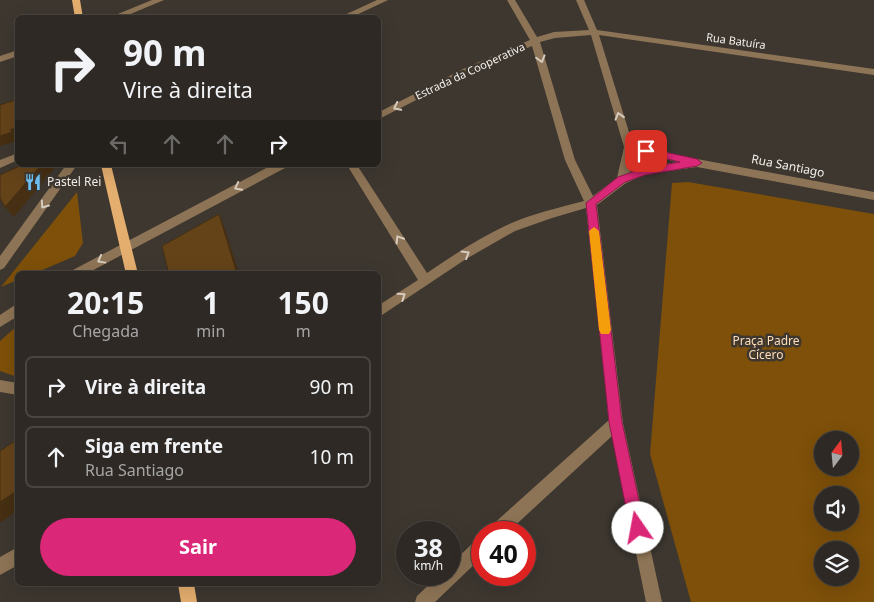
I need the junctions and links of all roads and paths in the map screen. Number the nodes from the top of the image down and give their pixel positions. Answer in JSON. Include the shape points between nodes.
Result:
{"nodes":[{"id":1,"x":76,"y":0,"type":"edge"},
{"id":2,"x":160,"y":0,"type":"edge"},
{"id":3,"x":384,"y":0,"type":"edge"},
{"id":4,"x":511,"y":0,"type":"edge"},
{"id":5,"x":580,"y":0,"type":"edge"},
{"id":6,"x":78,"y":15,"type":"edge"},
{"id":7,"x":120,"y":15,"type":"edge"},
{"id":8,"x":349,"y":15,"type":"edge"},
{"id":9,"x":594,"y":32,"type":"junction"},
{"id":10,"x":536,"y":41,"type":"junction"},
{"id":11,"x":15,"y":54,"type":"edge"},
{"id":12,"x":0,"y":59,"type":"edge"},
{"id":13,"x":874,"y":72,"type":"edge"},
{"id":14,"x":381,"y":115,"type":"edge"},
{"id":15,"x":629,"y":147,"type":"junction"},
{"id":16,"x":15,"y":157,"type":"edge"},
{"id":17,"x":697,"y":163,"type":"junction"},
{"id":18,"x":0,"y":164,"type":"edge"},
{"id":19,"x":71,"y":167,"type":"edge"},
{"id":20,"x":106,"y":167,"type":"edge"},
{"id":21,"x":277,"y":167,"type":"edge"},
{"id":22,"x":353,"y":167,"type":"edge"},
{"id":23,"x":622,"y":180,"type":"junction"},
{"id":24,"x":874,"y":196,"type":"edge"},
{"id":25,"x":591,"y":203,"type":"junction"},
{"id":26,"x":126,"y":245,"type":"junction"},
{"id":27,"x":0,"y":265,"type":"edge"},
{"id":28,"x":80,"y":271,"type":"edge"},
{"id":29,"x":131,"y":271,"type":"edge"},
{"id":30,"x":425,"y":281,"type":"junction"},
{"id":31,"x":15,"y":308,"type":"edge"},
{"id":32,"x":15,"y":310,"type":"edge"},
{"id":33,"x":381,"y":311,"type":"edge"},
{"id":34,"x":0,"y":314,"type":"edge"},
{"id":35,"x":0,"y":322,"type":"edge"},
{"id":36,"x":0,"y":386,"type":"edge"},
{"id":37,"x":15,"y":388,"type":"edge"},
{"id":38,"x":616,"y":422,"type":"junction"},
{"id":39,"x":509,"y":521,"type":"edge"},
{"id":40,"x":471,"y":556,"type":"edge"},
{"id":41,"x":15,"y":557,"type":"edge"},
{"id":42,"x":0,"y":567,"type":"edge"},
{"id":43,"x":186,"y":586,"type":"edge"},
{"id":44,"x":189,"y":602,"type":"edge"},
{"id":45,"x":422,"y":602,"type":"edge"},
{"id":46,"x":654,"y":602,"type":"edge"}],
"edges":[{"from":1,"to":6,"type":"main road"},
{"from":2,"to":7,"type":"street"},
{"from":3,"to":8,"type":"street"},
{"from":4,"to":10,"type":"street"},
{"from":5,"to":9,"type":"street"},
{"from":9,"to":10,"type":"street","name":"Estrada da Cooperativa","via":[[554,35]]},
{"from":9,"to":13,"type":"street","name":"Rua Batuíra"},
{"from":15,"to":9,"type":"street","one_way":true},
{"from":10,"to":14,"type":"street","name":"Estrada da Cooperativa","one_way":true,"via":[[468,70]]},
{"from":10,"to":25,"type":"street","one_way":true,"via":[[570,160]]},
{"from":11,"to":12,"type":"street"},
{"from":15,"to":17,"type":"street","name":"Rua Santiago"},
{"from":15,"to":23,"type":"street"},
{"from":16,"to":18,"type":"street"},
{"from":17,"to":23,"type":"street","name":"Rua Santiago","via":[[644,171]]},
{"from":17,"to":24,"type":"street","name":"Rua Santiago"},
{"from":19,"to":27,"type":"street","one_way":true},
{"from":20,"to":26,"type":"main road"},
{"from":21,"to":26,"type":"street","one_way":true},
{"from":30,"to":22,"type":"street","one_way":true},
{"from":23,"to":25,"type":"street","name":"Rua Santiago"},
{"from":30,"to":25,"type":"street","one_way":true,"via":[[511,228]]},
{"from":25,"to":38,"type":"street"},
{"from":26,"to":28,"type":"street","one_way":true},
{"from":26,"to":29,"type":"main road"},
{"from":33,"to":30,"type":"street","one_way":true},
{"from":31,"to":34,"type":"street"},
{"from":32,"to":35,"type":"street"},
{"from":36,"to":37,"type":"street"},
{"from":38,"to":39,"type":"street"},
{"from":38,"to":46,"type":"street"},
{"from":40,"to":45,"type":"street"},
{"from":41,"to":42,"type":"street"},
{"from":43,"to":44,"type":"main road"}]}
